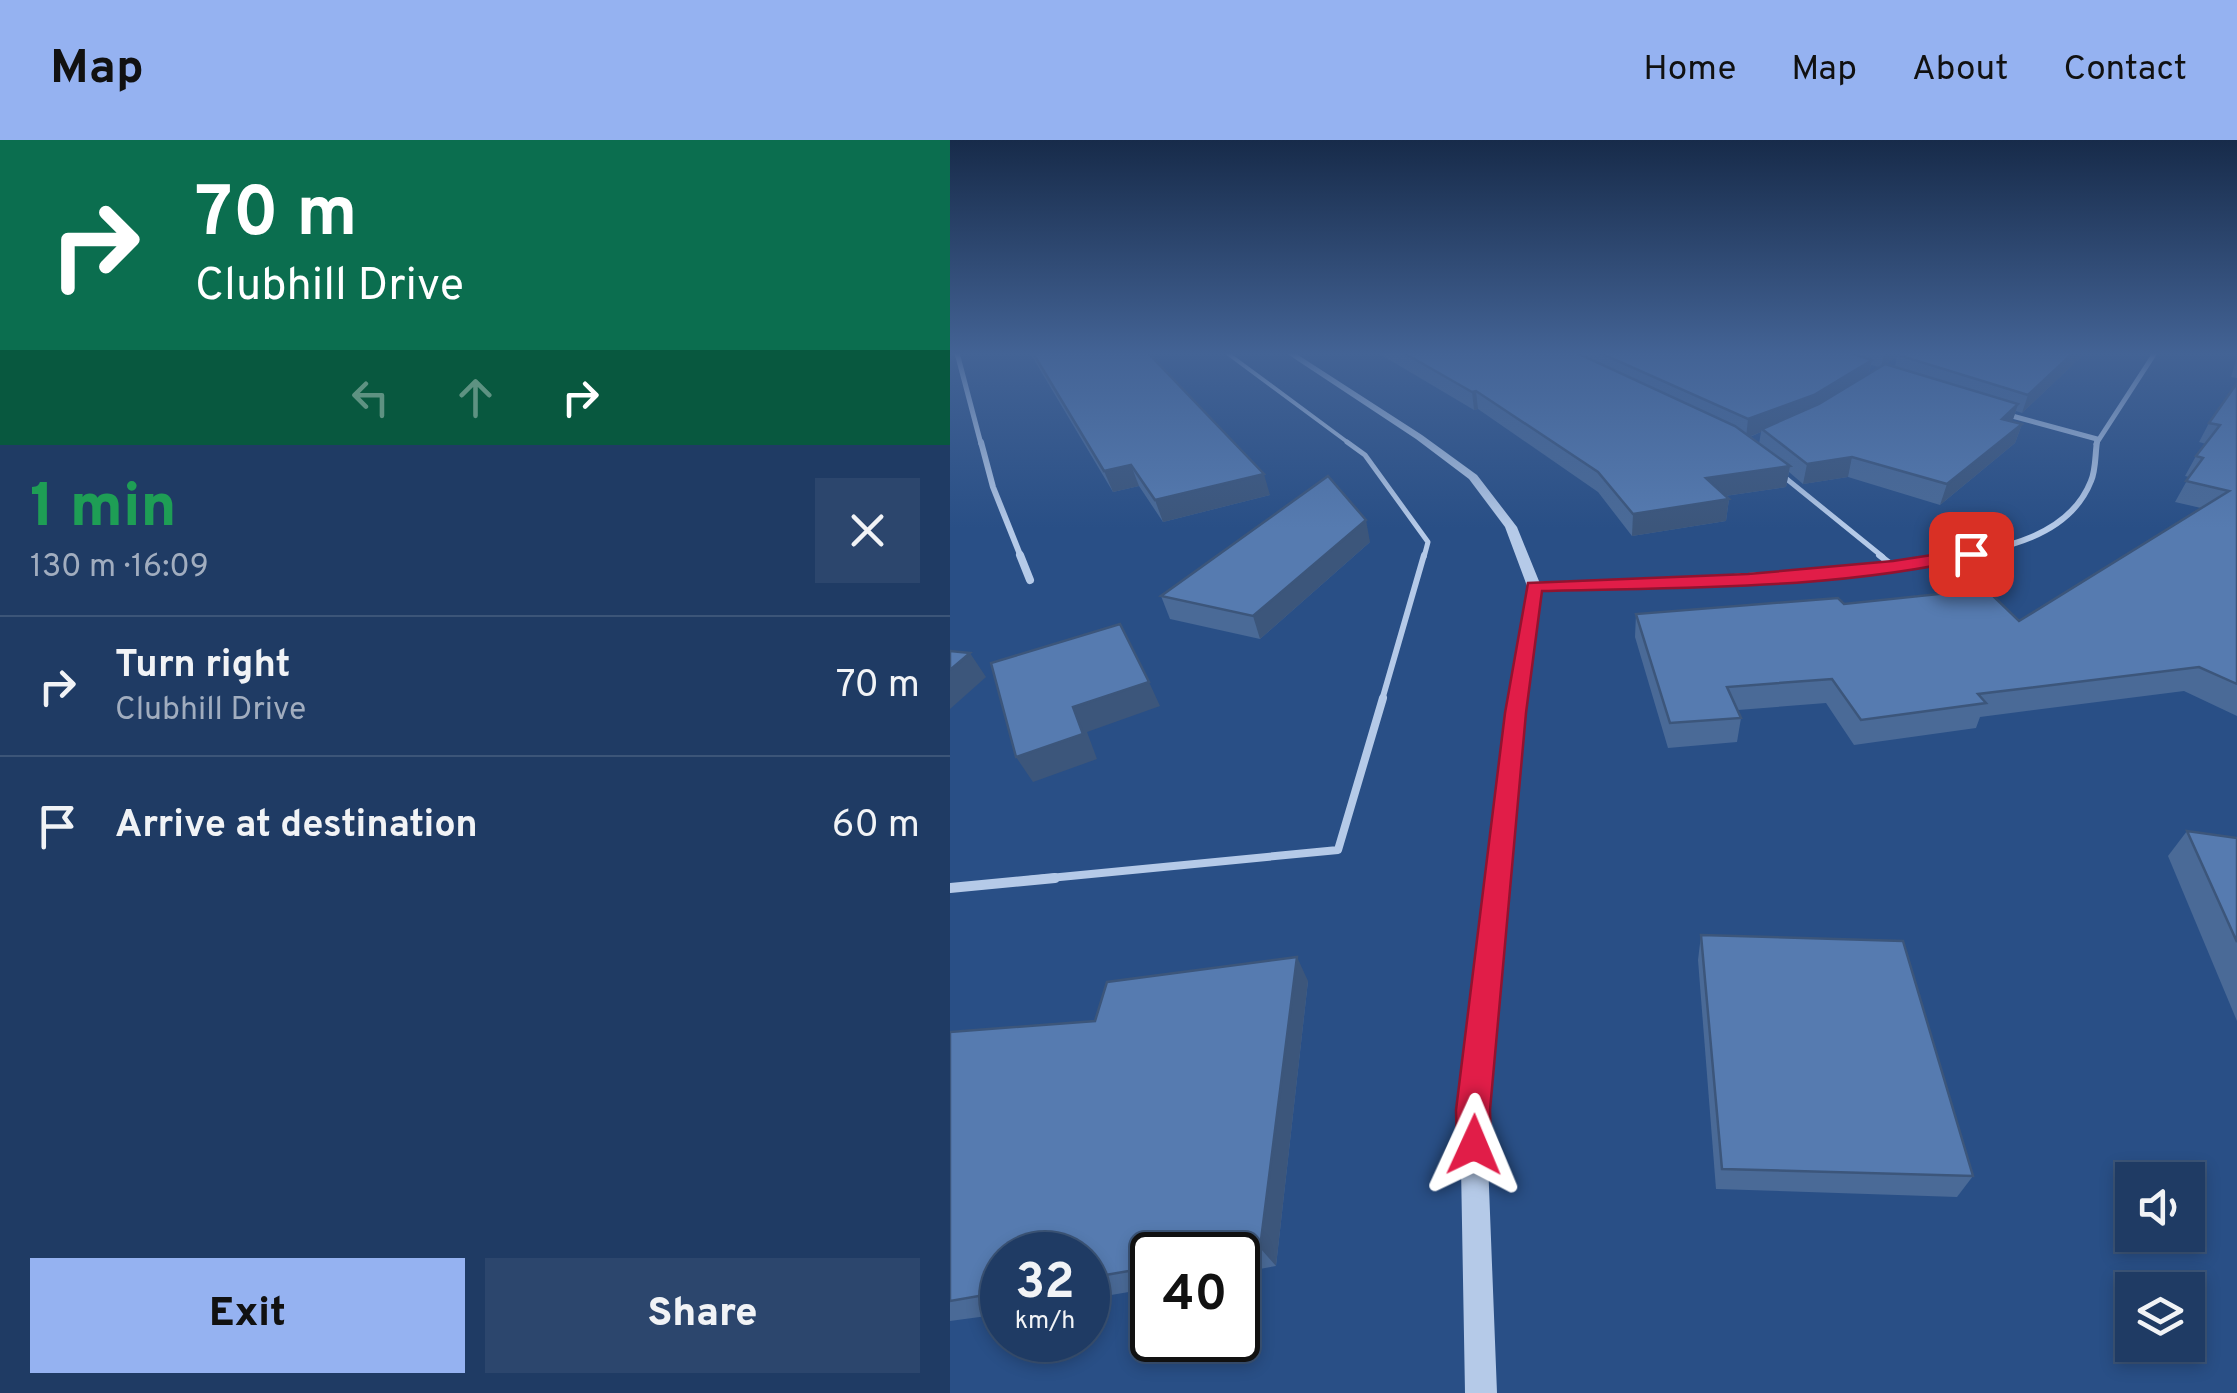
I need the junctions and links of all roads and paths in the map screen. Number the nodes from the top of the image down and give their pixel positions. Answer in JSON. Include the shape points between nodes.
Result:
{"nodes":[{"id":1,"x":971,"y":411,"type":"edge"},
{"id":2,"x":1306,"y":411,"type":"edge"},
{"id":3,"x":1381,"y":411,"type":"edge"},
{"id":4,"x":1996,"y":411,"type":"edge"},
{"id":5,"x":2115,"y":411,"type":"edge"},
{"id":6,"x":2097,"y":438,"type":"junction"},
{"id":7,"x":1774,"y":469,"type":"edge"},
{"id":8,"x":1893,"y":566,"type":"junction"},
{"id":9,"x":1030,"y":580,"type":"dead end"},
{"id":10,"x":1534,"y":586,"type":"junction"},
{"id":11,"x":950,"y":888,"type":"edge"},
{"id":12,"x":1481,"y":1393,"type":"edge"}],
"edges":[{"from":1,"to":9,"type":"street","via":[[992,487]]},
{"from":2,"to":11,"type":"lane","via":[[1365,455],[1428,542],[1338,850]]},
{"from":3,"to":10,"type":"street","via":[[1472,477],[1511,527]]},
{"from":4,"to":6,"type":"street"},
{"from":5,"to":6,"type":"street"},
{"from":6,"to":8,"type":"street","via":[[2092,480],[2072,515],[2010,548]]},
{"from":7,"to":8,"type":"lane"},
{"from":8,"to":10,"type":"street"},
{"from":10,"to":12,"type":"street","via":[[1473,1110]]}]}
